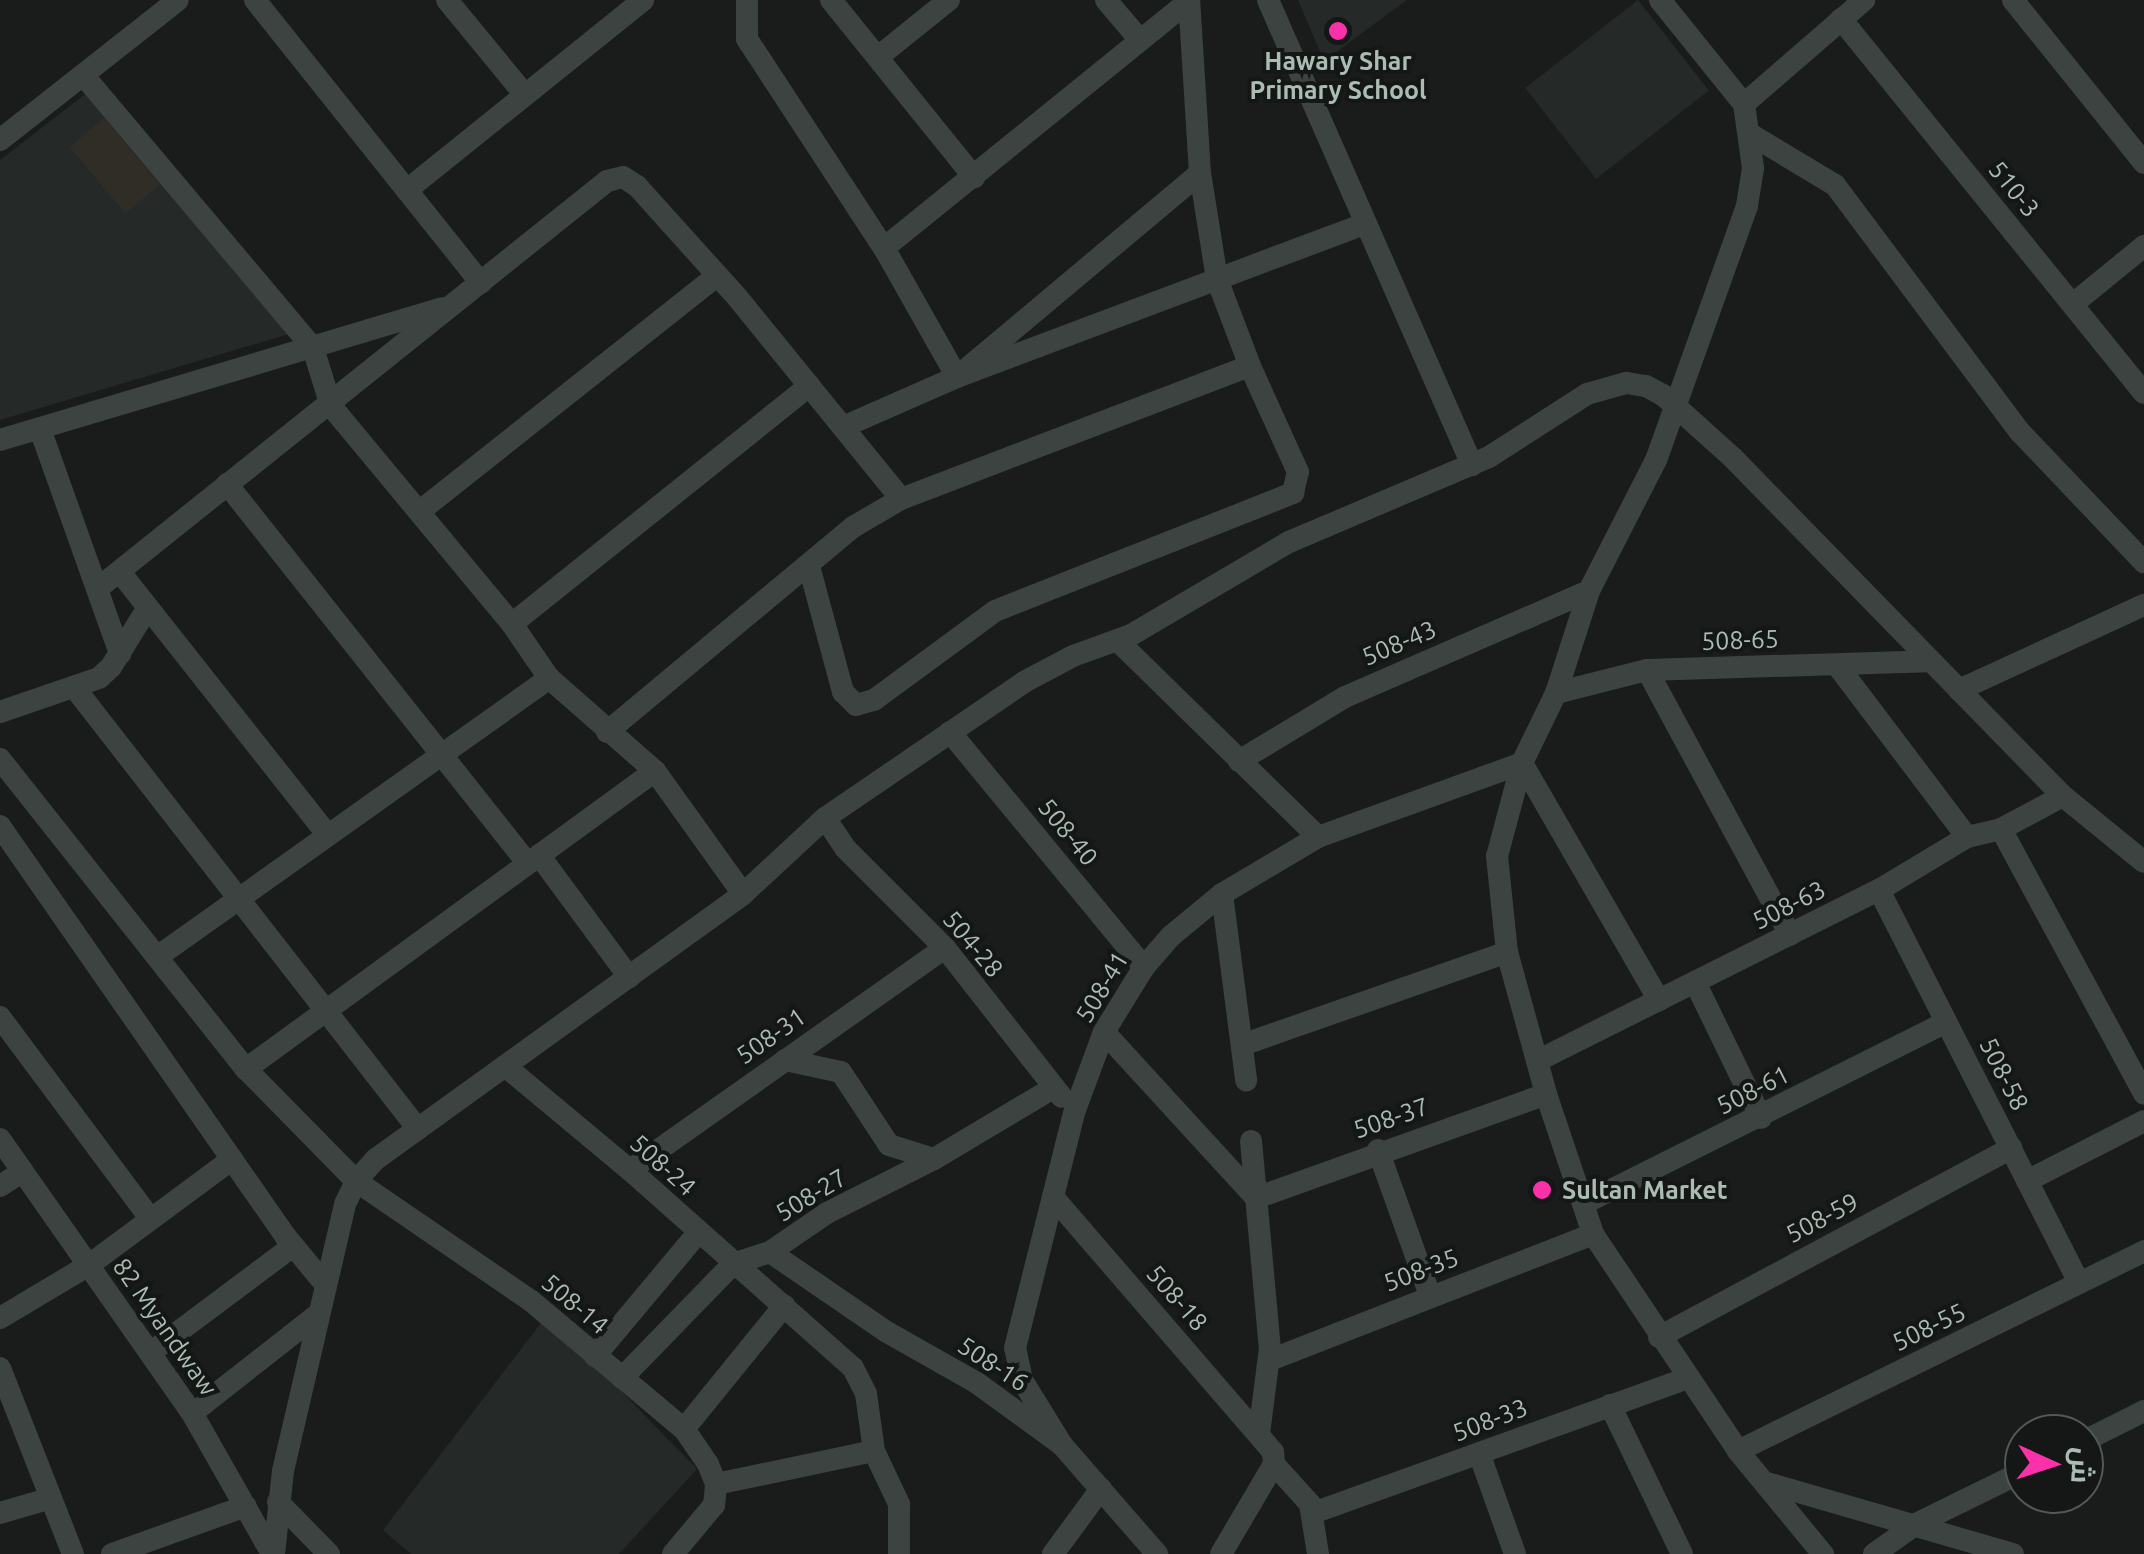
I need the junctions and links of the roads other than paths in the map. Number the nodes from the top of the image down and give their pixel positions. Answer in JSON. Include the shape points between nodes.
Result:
{"nodes":[{"id":1,"x":178,"y":0,"type":"edge"},
{"id":2,"x":255,"y":0,"type":"edge"},
{"id":3,"x":447,"y":0,"type":"edge"},
{"id":4,"x":748,"y":0,"type":"edge"},
{"id":5,"x":832,"y":0,"type":"edge"},
{"id":6,"x":949,"y":0,"type":"edge"},
{"id":7,"x":1106,"y":0,"type":"edge"},
{"id":8,"x":1188,"y":0,"type":"edge"},
{"id":9,"x":1268,"y":0,"type":"edge"},
{"id":10,"x":1660,"y":0,"type":"edge"},
{"id":11,"x":1864,"y":0,"type":"edge"},
{"id":12,"x":2014,"y":0,"type":"edge"},
{"id":13,"x":633,"y":3,"type":"edge"},
{"id":14,"x":1841,"y":20,"type":"junction"},
{"id":15,"x":1140,"y":40,"type":"junction"},
{"id":16,"x":878,"y":57,"type":"junction"},
{"id":17,"x":84,"y":76,"type":"junction"},
{"id":18,"x":525,"y":95,"type":"junction"},
{"id":19,"x":1744,"y":104,"type":"junction"},
{"id":20,"x":1750,"y":134,"type":"junction"},
{"id":21,"x":0,"y":140,"type":"edge"},
{"id":22,"x":2144,"y":163,"type":"edge"},
{"id":23,"x":1200,"y":173,"type":"junction"},
{"id":24,"x":974,"y":177,"type":"junction"},
{"id":25,"x":408,"y":190,"type":"junction"},
{"id":26,"x":1364,"y":224,"type":"junction"},
{"id":27,"x":2144,"y":246,"type":"edge"},
{"id":28,"x":884,"y":248,"type":"junction"},
{"id":29,"x":717,"y":276,"type":"junction"},
{"id":30,"x":1217,"y":279,"type":"junction"},
{"id":31,"x":481,"y":284,"type":"junction"},
{"id":32,"x":457,"y":303,"type":"junction"},
{"id":33,"x":2072,"y":304,"type":"junction"},
{"id":34,"x":313,"y":348,"type":"junction"},
{"id":35,"x":1250,"y":366,"type":"junction"},
{"id":36,"x":958,"y":377,"type":"junction"},
{"id":37,"x":809,"y":386,"type":"junction"},
{"id":38,"x":2144,"y":392,"type":"edge"},
{"id":39,"x":331,"y":406,"type":"junction"},
{"id":40,"x":1675,"y":411,"type":"junction"},
{"id":41,"x":842,"y":428,"type":"junction"},
{"id":42,"x":40,"y":429,"type":"junction"},
{"id":43,"x":0,"y":440,"type":"edge"},
{"id":44,"x":1472,"y":465,"type":"junction"},
{"id":45,"x":227,"y":484,"type":"junction"},
{"id":46,"x":900,"y":500,"type":"junction"},
{"id":47,"x":420,"y":511,"type":"junction"},
{"id":48,"x":2144,"y":562,"type":"edge"},
{"id":49,"x":809,"y":566,"type":"junction"},
{"id":50,"x":120,"y":572,"type":"junction"},
{"id":51,"x":97,"y":588,"type":"junction"},
{"id":52,"x":1589,"y":590,"type":"junction"},
{"id":53,"x":2144,"y":605,"type":"edge"},
{"id":54,"x":147,"y":609,"type":"junction"},
{"id":55,"x":512,"y":624,"type":"junction"},
{"id":56,"x":1118,"y":641,"type":"junction"},
{"id":57,"x":120,"y":654,"type":"junction"},
{"id":58,"x":1928,"y":662,"type":"junction"},
{"id":59,"x":1838,"y":665,"type":"junction"},
{"id":60,"x":1646,"y":670,"type":"junction"},
{"id":61,"x":549,"y":678,"type":"junction"},
{"id":62,"x":74,"y":687,"type":"junction"},
{"id":63,"x":1959,"y":690,"type":"junction"},
{"id":64,"x":1556,"y":692,"type":"junction"},
{"id":65,"x":0,"y":712,"type":"edge"},
{"id":66,"x":606,"y":732,"type":"junction"},
{"id":67,"x":950,"y":732,"type":"junction"},
{"id":68,"x":437,"y":754,"type":"junction"},
{"id":69,"x":1239,"y":761,"type":"junction"},
{"id":70,"x":2,"y":764,"type":"edge"},
{"id":71,"x":1522,"y":764,"type":"junction"},
{"id":72,"x":655,"y":771,"type":"junction"},
{"id":73,"x":2063,"y":796,"type":"junction"},
{"id":74,"x":825,"y":818,"type":"junction"},
{"id":75,"x":0,"y":826,"type":"edge"},
{"id":76,"x":2001,"y":830,"type":"junction"},
{"id":77,"x":327,"y":834,"type":"junction"},
{"id":78,"x":1318,"y":837,"type":"junction"},
{"id":79,"x":1967,"y":838,"type":"junction"},
{"id":80,"x":533,"y":859,"type":"junction"},
{"id":81,"x":2144,"y":862,"type":"edge"},
{"id":82,"x":1879,"y":890,"type":"junction"},
{"id":83,"x":744,"y":894,"type":"junction"},
{"id":84,"x":1222,"y":894,"type":"junction"},
{"id":85,"x":242,"y":896,"type":"junction"},
{"id":86,"x":1790,"y":935,"type":"junction"},
{"id":87,"x":944,"y":948,"type":"junction"},
{"id":88,"x":1507,"y":952,"type":"junction"},
{"id":89,"x":157,"y":957,"type":"junction"},
{"id":90,"x":1144,"y":967,"type":"junction"},
{"id":91,"x":629,"y":976,"type":"junction"},
{"id":92,"x":1696,"y":982,"type":"junction"},
{"id":93,"x":1659,"y":1000,"type":"junction"},
{"id":94,"x":325,"y":1009,"type":"junction"},
{"id":95,"x":0,"y":1017,"type":"edge"},
{"id":96,"x":1946,"y":1022,"type":"junction"},
{"id":97,"x":1104,"y":1032,"type":"junction"},
{"id":98,"x":1242,"y":1045,"type":"junction"},
{"id":99,"x":785,"y":1060,"type":"junction"},
{"id":100,"x":1537,"y":1061,"type":"junction"},
{"id":101,"x":504,"y":1066,"type":"junction"},
{"id":102,"x":246,"y":1068,"type":"junction"},
{"id":103,"x":1246,"y":1080,"type":"dead end"},
{"id":104,"x":1052,"y":1088,"type":"junction"},
{"id":105,"x":1546,"y":1094,"type":"junction"},
{"id":106,"x":2144,"y":1094,"type":"edge"},
{"id":107,"x":1075,"y":1110,"type":"junction"},
{"id":108,"x":1761,"y":1118,"type":"junction"},
{"id":109,"x":2144,"y":1121,"type":"edge"},
{"id":110,"x":418,"y":1128,"type":"junction"},
{"id":111,"x":0,"y":1139,"type":"edge"},
{"id":112,"x":1251,"y":1141,"type":"dead end"},
{"id":113,"x":2011,"y":1148,"type":"junction"},
{"id":114,"x":1378,"y":1150,"type":"junction"},
{"id":115,"x":934,"y":1158,"type":"junction"},
{"id":116,"x":232,"y":1159,"type":"junction"},
{"id":117,"x":630,"y":1170,"type":"junction"},
{"id":118,"x":23,"y":1171,"type":"junction"},
{"id":119,"x":356,"y":1181,"type":"junction"},
{"id":120,"x":2027,"y":1181,"type":"junction"},
{"id":121,"x":0,"y":1186,"type":"edge"},
{"id":122,"x":1053,"y":1197,"type":"junction"},
{"id":123,"x":1256,"y":1198,"type":"junction"},
{"id":124,"x":1582,"y":1204,"type":"junction"},
{"id":125,"x":149,"y":1217,"type":"junction"},
{"id":126,"x":697,"y":1234,"type":"junction"},
{"id":127,"x":1593,"y":1234,"type":"junction"},
{"id":128,"x":293,"y":1246,"type":"junction"},
{"id":129,"x":2144,"y":1251,"type":"edge"},
{"id":130,"x":770,"y":1252,"type":"junction"},
{"id":131,"x":733,"y":1264,"type":"junction"},
{"id":132,"x":89,"y":1265,"type":"junction"},
{"id":133,"x":2079,"y":1283,"type":"junction"},
{"id":134,"x":325,"y":1284,"type":"junction"},
{"id":135,"x":1430,"y":1295,"type":"junction"},
{"id":136,"x":784,"y":1306,"type":"junction"},
{"id":137,"x":317,"y":1315,"type":"junction"},
{"id":138,"x":0,"y":1318,"type":"edge"},
{"id":139,"x":1658,"y":1336,"type":"junction"},
{"id":140,"x":150,"y":1353,"type":"junction"},
{"id":141,"x":595,"y":1356,"type":"junction"},
{"id":142,"x":1270,"y":1360,"type":"junction"},
{"id":143,"x":0,"y":1368,"type":"edge"},
{"id":144,"x":622,"y":1378,"type":"junction"},
{"id":145,"x":1687,"y":1378,"type":"junction"},
{"id":146,"x":1610,"y":1404,"type":"junction"},
{"id":147,"x":2144,"y":1411,"type":"edge"},
{"id":148,"x":192,"y":1413,"type":"junction"},
{"id":149,"x":684,"y":1429,"type":"junction"},
{"id":150,"x":2104,"y":1430,"type":"edge"},
{"id":151,"x":1259,"y":1434,"type":"junction"},
{"id":152,"x":1062,"y":1445,"type":"junction"},
{"id":153,"x":1738,"y":1451,"type":"junction"},
{"id":154,"x":874,"y":1452,"type":"junction"},
{"id":155,"x":1479,"y":1453,"type":"junction"},
{"id":156,"x":1274,"y":1464,"type":"junction"},
{"id":157,"x":2004,"y":1480,"type":"edge"},
{"id":158,"x":1767,"y":1482,"type":"junction"},
{"id":159,"x":1100,"y":1489,"type":"junction"},
{"id":160,"x":715,"y":1494,"type":"junction"},
{"id":161,"x":48,"y":1498,"type":"junction"},
{"id":162,"x":278,"y":1502,"type":"junction"},
{"id":163,"x":246,"y":1506,"type":"junction"},
{"id":164,"x":0,"y":1513,"type":"edge"},
{"id":165,"x":1313,"y":1513,"type":"junction"},
{"id":166,"x":1916,"y":1524,"type":"junction"},
{"id":167,"x":1811,"y":1549,"type":"edge"},
{"id":168,"x":73,"y":1554,"type":"edge"},
{"id":169,"x":112,"y":1554,"type":"edge"},
{"id":170,"x":273,"y":1554,"type":"edge"},
{"id":171,"x":329,"y":1554,"type":"edge"},
{"id":172,"x":673,"y":1554,"type":"edge"},
{"id":173,"x":899,"y":1554,"type":"edge"},
{"id":174,"x":1053,"y":1554,"type":"edge"},
{"id":175,"x":1157,"y":1554,"type":"edge"},
{"id":176,"x":1221,"y":1554,"type":"edge"},
{"id":177,"x":1318,"y":1554,"type":"edge"},
{"id":178,"x":1515,"y":1554,"type":"edge"},
{"id":179,"x":1682,"y":1554,"type":"edge"},
{"id":180,"x":1874,"y":1554,"type":"edge"},
{"id":181,"x":2013,"y":1554,"type":"edge"}],
"edges":[{"from":1,"to":17,"type":"street"},
{"from":2,"to":25,"type":"street"},
{"from":3,"to":18,"type":"street"},
{"from":4,"to":28,"type":"street","via":[[747,39]]},
{"from":5,"to":16,"type":"street"},
{"from":6,"to":16,"type":"street"},
{"from":7,"to":15,"type":"street"},
{"from":8,"to":15,"type":"street"},
{"from":8,"to":23,"type":"street"},
{"from":9,"to":26,"type":"street"},
{"from":10,"to":19,"type":"street"},
{"from":11,"to":14,"type":"street"},
{"from":12,"to":22,"type":"street"},
{"from":13,"to":18,"type":"street"},
{"from":14,"to":19,"type":"street"},
{"from":14,"to":33,"type":"street","name":"510-3"},
{"from":15,"to":24,"type":"street"},
{"from":16,"to":24,"type":"street"},
{"from":17,"to":21,"type":"street"},
{"from":17,"to":34,"type":"street"},
{"from":18,"to":25,"type":"street"},
{"from":19,"to":20,"type":"street"},
{"from":20,"to":40,"type":"street","via":[[1748,206]]},
{"from":20,"to":48,"type":"street","via":[[1835,185],[2020,432]]},
{"from":23,"to":30,"type":"street"},
{"from":23,"to":36,"type":"street"},
{"from":24,"to":28,"type":"street"},
{"from":25,"to":31,"type":"street"},
{"from":26,"to":30,"type":"street"},
{"from":26,"to":44,"type":"street"},
{"from":27,"to":33,"type":"street"},
{"from":28,"to":36,"type":"street"},
{"from":29,"to":31,"type":"street","via":[[623,177],[607,180]]},
{"from":29,"to":37,"type":"street"},
{"from":29,"to":47,"type":"street"},
{"from":30,"to":35,"type":"street"},
{"from":30,"to":36,"type":"street"},
{"from":31,"to":32,"type":"street"},
{"from":32,"to":34,"type":"street"},
{"from":32,"to":39,"type":"street"},
{"from":33,"to":38,"type":"street","name":"510-3"},
{"from":34,"to":39,"type":"street"},
{"from":34,"to":42,"type":"street"},
{"from":35,"to":46,"type":"street"},
{"from":35,"to":49,"type":"street","via":[[1298,472],[1293,494],[995,611],[874,700],[856,704],[843,692]]},
{"from":36,"to":41,"type":"street"},
{"from":37,"to":41,"type":"street"},
{"from":37,"to":55,"type":"street"},
{"from":39,"to":45,"type":"street"},
{"from":39,"to":47,"type":"street"},
{"from":40,"to":44,"type":"street","via":[[1646,386],[1606,388],[1569,403]]},
{"from":40,"to":52,"type":"street"},
{"from":40,"to":58,"type":"street","via":[[1733,458]]},
{"from":41,"to":46,"type":"street"},
{"from":42,"to":43,"type":"street"},
{"from":42,"to":51,"type":"street"},
{"from":44,"to":56,"type":"street","via":[[1288,542]]},
{"from":45,"to":50,"type":"street"},
{"from":45,"to":68,"type":"street"},
{"from":46,"to":49,"type":"street","via":[[854,527]]},
{"from":47,"to":55,"type":"street"},
{"from":49,"to":66,"type":"street"},
{"from":50,"to":51,"type":"street"},
{"from":50,"to":54,"type":"street"},
{"from":51,"to":57,"type":"street"},
{"from":52,"to":64,"type":"street"},
{"from":52,"to":69,"type":"street","name":"508-43","via":[[1346,696]]},
{"from":53,"to":63,"type":"street"},
{"from":54,"to":57,"type":"street"},
{"from":54,"to":77,"type":"street"},
{"from":55,"to":61,"type":"street"},
{"from":56,"to":67,"type":"street","via":[[1061,661]]},
{"from":56,"to":69,"type":"street"},
{"from":57,"to":62,"type":"street","via":[[99,678]]},
{"from":58,"to":59,"type":"street","name":"508-65"},
{"from":58,"to":63,"type":"street"},
{"from":59,"to":60,"type":"street","name":"508-65"},
{"from":59,"to":79,"type":"street"},
{"from":60,"to":64,"type":"street","name":"508-65"},
{"from":60,"to":86,"type":"street"},
{"from":61,"to":66,"type":"street"},
{"from":61,"to":68,"type":"street"},
{"from":62,"to":65,"type":"street"},
{"from":62,"to":85,"type":"street"},
{"from":63,"to":73,"type":"street"},
{"from":64,"to":71,"type":"street"},
{"from":66,"to":72,"type":"street"},
{"from":67,"to":74,"type":"street"},
{"from":67,"to":90,"type":"street","name":"508-40"},
{"from":68,"to":77,"type":"street"},
{"from":68,"to":80,"type":"street"},
{"from":69,"to":78,"type":"street"},
{"from":70,"to":89,"type":"street","name":"508-14"},
{"from":71,"to":78,"type":"street","name":"508-41"},
{"from":71,"to":88,"type":"street","via":[[1498,856]]},
{"from":71,"to":93,"type":"street"},
{"from":72,"to":80,"type":"street"},
{"from":72,"to":83,"type":"street"},
{"from":73,"to":76,"type":"street","name":"508-63"},
{"from":73,"to":81,"type":"street"},
{"from":74,"to":83,"type":"street"},
{"from":74,"to":87,"type":"street","name":"504-28","via":[[845,848]]},
{"from":75,"to":116,"type":"street"},
{"from":76,"to":79,"type":"street","name":"508-63"},
{"from":76,"to":106,"type":"street"},
{"from":77,"to":85,"type":"street"},
{"from":78,"to":84,"type":"street","name":"508-41"},
{"from":79,"to":82,"type":"street","name":"508-63"},
{"from":80,"to":91,"type":"street"},
{"from":80,"to":94,"type":"street"},
{"from":82,"to":86,"type":"street","name":"508-63"},
{"from":82,"to":96,"type":"street","name":"508-58"},
{"from":83,"to":91,"type":"street"},
{"from":84,"to":90,"type":"street","name":"508-41"},
{"from":84,"to":98,"type":"street"},
{"from":85,"to":89,"type":"street"},
{"from":85,"to":94,"type":"street"},
{"from":86,"to":92,"type":"street","name":"508-63"},
{"from":87,"to":99,"type":"street","name":"508-31"},
{"from":87,"to":104,"type":"street","name":"504-28"},
{"from":88,"to":98,"type":"street"},
{"from":88,"to":100,"type":"street"},
{"from":89,"to":102,"type":"street","name":"508-14"},
{"from":90,"to":97,"type":"street","name":"508-41"},
{"from":91,"to":101,"type":"street"},
{"from":92,"to":93,"type":"street","name":"508-63"},
{"from":92,"to":108,"type":"street"},
{"from":93,"to":100,"type":"street","name":"508-63"},
{"from":94,"to":102,"type":"street"},
{"from":94,"to":110,"type":"street"},
{"from":95,"to":125,"type":"street"},
{"from":96,"to":108,"type":"street","name":"508-61"},
{"from":96,"to":113,"type":"street","name":"508-58"},
{"from":97,"to":107,"type":"street","name":"508-41"},
{"from":97,"to":123,"type":"street"},
{"from":98,"to":103,"type":"street"},
{"from":99,"to":115,"type":"street","via":[[841,1072],[889,1145]]},
{"from":99,"to":117,"type":"street","name":"508-31"},
{"from":100,"to":105,"type":"street"},
{"from":101,"to":110,"type":"street"},
{"from":101,"to":117,"type":"street","name":"508-24"},
{"from":102,"to":119,"type":"street","name":"508-14"},
{"from":104,"to":107,"type":"street","name":"504-28"},
{"from":104,"to":115,"type":"street","name":"508-27"},
{"from":105,"to":114,"type":"street","name":"508-37"},
{"from":105,"to":124,"type":"street"},
{"from":107,"to":122,"type":"street","name":"508-41"},
{"from":108,"to":124,"type":"street","name":"508-61"},
{"from":109,"to":120,"type":"street"},
{"from":110,"to":119,"type":"street"},
{"from":111,"to":118,"type":"street","name":"82 Myandwaw"},
{"from":112,"to":123,"type":"street"},
{"from":113,"to":120,"type":"street","name":"508-58"},
{"from":113,"to":139,"type":"street","name":"508-59"},
{"from":114,"to":123,"type":"street","name":"508-37"},
{"from":114,"to":135,"type":"street"},
{"from":115,"to":130,"type":"street","name":"508-27","via":[[827,1213]]},
{"from":116,"to":125,"type":"street"},
{"from":116,"to":128,"type":"street"},
{"from":117,"to":126,"type":"street","name":"508-24"},
{"from":118,"to":121,"type":"street"},
{"from":118,"to":132,"type":"street","name":"82 Myandwaw"},
{"from":119,"to":134,"type":"street"},
{"from":119,"to":141,"type":"street","name":"508-14","via":[[530,1300]]},
{"from":120,"to":133,"type":"street","name":"508-58"},
{"from":122,"to":151,"type":"street","name":"508-18"},
{"from":122,"to":152,"type":"street","name":"508-41","via":[[1018,1332],[1016,1365]]},
{"from":123,"to":142,"type":"street"},
{"from":124,"to":127,"type":"street"},
{"from":125,"to":132,"type":"street"},
{"from":126,"to":131,"type":"street","name":"508-24"},
{"from":126,"to":141,"type":"street"},
{"from":127,"to":135,"type":"street","name":"508-35"},
{"from":127,"to":139,"type":"street"},
{"from":128,"to":134,"type":"street"},
{"from":128,"to":140,"type":"street"},
{"from":129,"to":133,"type":"street","name":"508-55"},
{"from":130,"to":131,"type":"street","name":"508-27"},
{"from":130,"to":152,"type":"street","name":"508-16"},
{"from":131,"to":136,"type":"street","name":"508-24"},
{"from":131,"to":144,"type":"street","name":"508-27"},
{"from":132,"to":138,"type":"street"},
{"from":132,"to":140,"type":"street","name":"82 Myandwaw"},
{"from":133,"to":153,"type":"street","name":"508-55"},
{"from":134,"to":137,"type":"street"},
{"from":135,"to":142,"type":"street","name":"508-35"},
{"from":136,"to":149,"type":"street"},
{"from":136,"to":154,"type":"street","name":"508-24","via":[[853,1368],[866,1394]]},
{"from":137,"to":148,"type":"street"},
{"from":137,"to":162,"type":"street"},
{"from":139,"to":145,"type":"street"},
{"from":140,"to":148,"type":"street","name":"82 Myandwaw"},
{"from":141,"to":144,"type":"street","name":"508-14"},
{"from":142,"to":151,"type":"street"},
{"from":143,"to":161,"type":"street"},
{"from":144,"to":149,"type":"street","name":"508-14"},
{"from":145,"to":146,"type":"street","name":"508-33"},
{"from":145,"to":153,"type":"street"},
{"from":146,"to":155,"type":"street","name":"508-33"},
{"from":146,"to":179,"type":"street"},
{"from":147,"to":150,"type":"street"},
{"from":148,"to":163,"type":"street","name":"82 Myandwaw"},
{"from":149,"to":160,"type":"street","name":"508-14"},
{"from":151,"to":156,"type":"street","name":"508-18"},
{"from":152,"to":159,"type":"street","name":"508-16"},
{"from":153,"to":158,"type":"street"},
{"from":154,"to":160,"type":"street"},
{"from":154,"to":173,"type":"street","name":"508-24","via":[[899,1504]]},
{"from":155,"to":165,"type":"street","name":"508-33"},
{"from":155,"to":178,"type":"street"},
{"from":156,"to":165,"type":"street","name":"508-18","via":[[1306,1496]]},
{"from":156,"to":176,"type":"street"},
{"from":157,"to":166,"type":"street"},
{"from":158,"to":166,"type":"street"},
{"from":158,"to":167,"type":"street"},
{"from":159,"to":174,"type":"street"},
{"from":159,"to":175,"type":"street","name":"508-16"},
{"from":160,"to":172,"type":"street"},
{"from":161,"to":164,"type":"street"},
{"from":161,"to":168,"type":"street"},
{"from":162,"to":170,"type":"street"},
{"from":162,"to":171,"type":"street"},
{"from":163,"to":169,"type":"street"},
{"from":163,"to":170,"type":"street","name":"82 Myandwaw"},
{"from":165,"to":177,"type":"street"},
{"from":166,"to":180,"type":"street"},
{"from":166,"to":181,"type":"street"}]}
